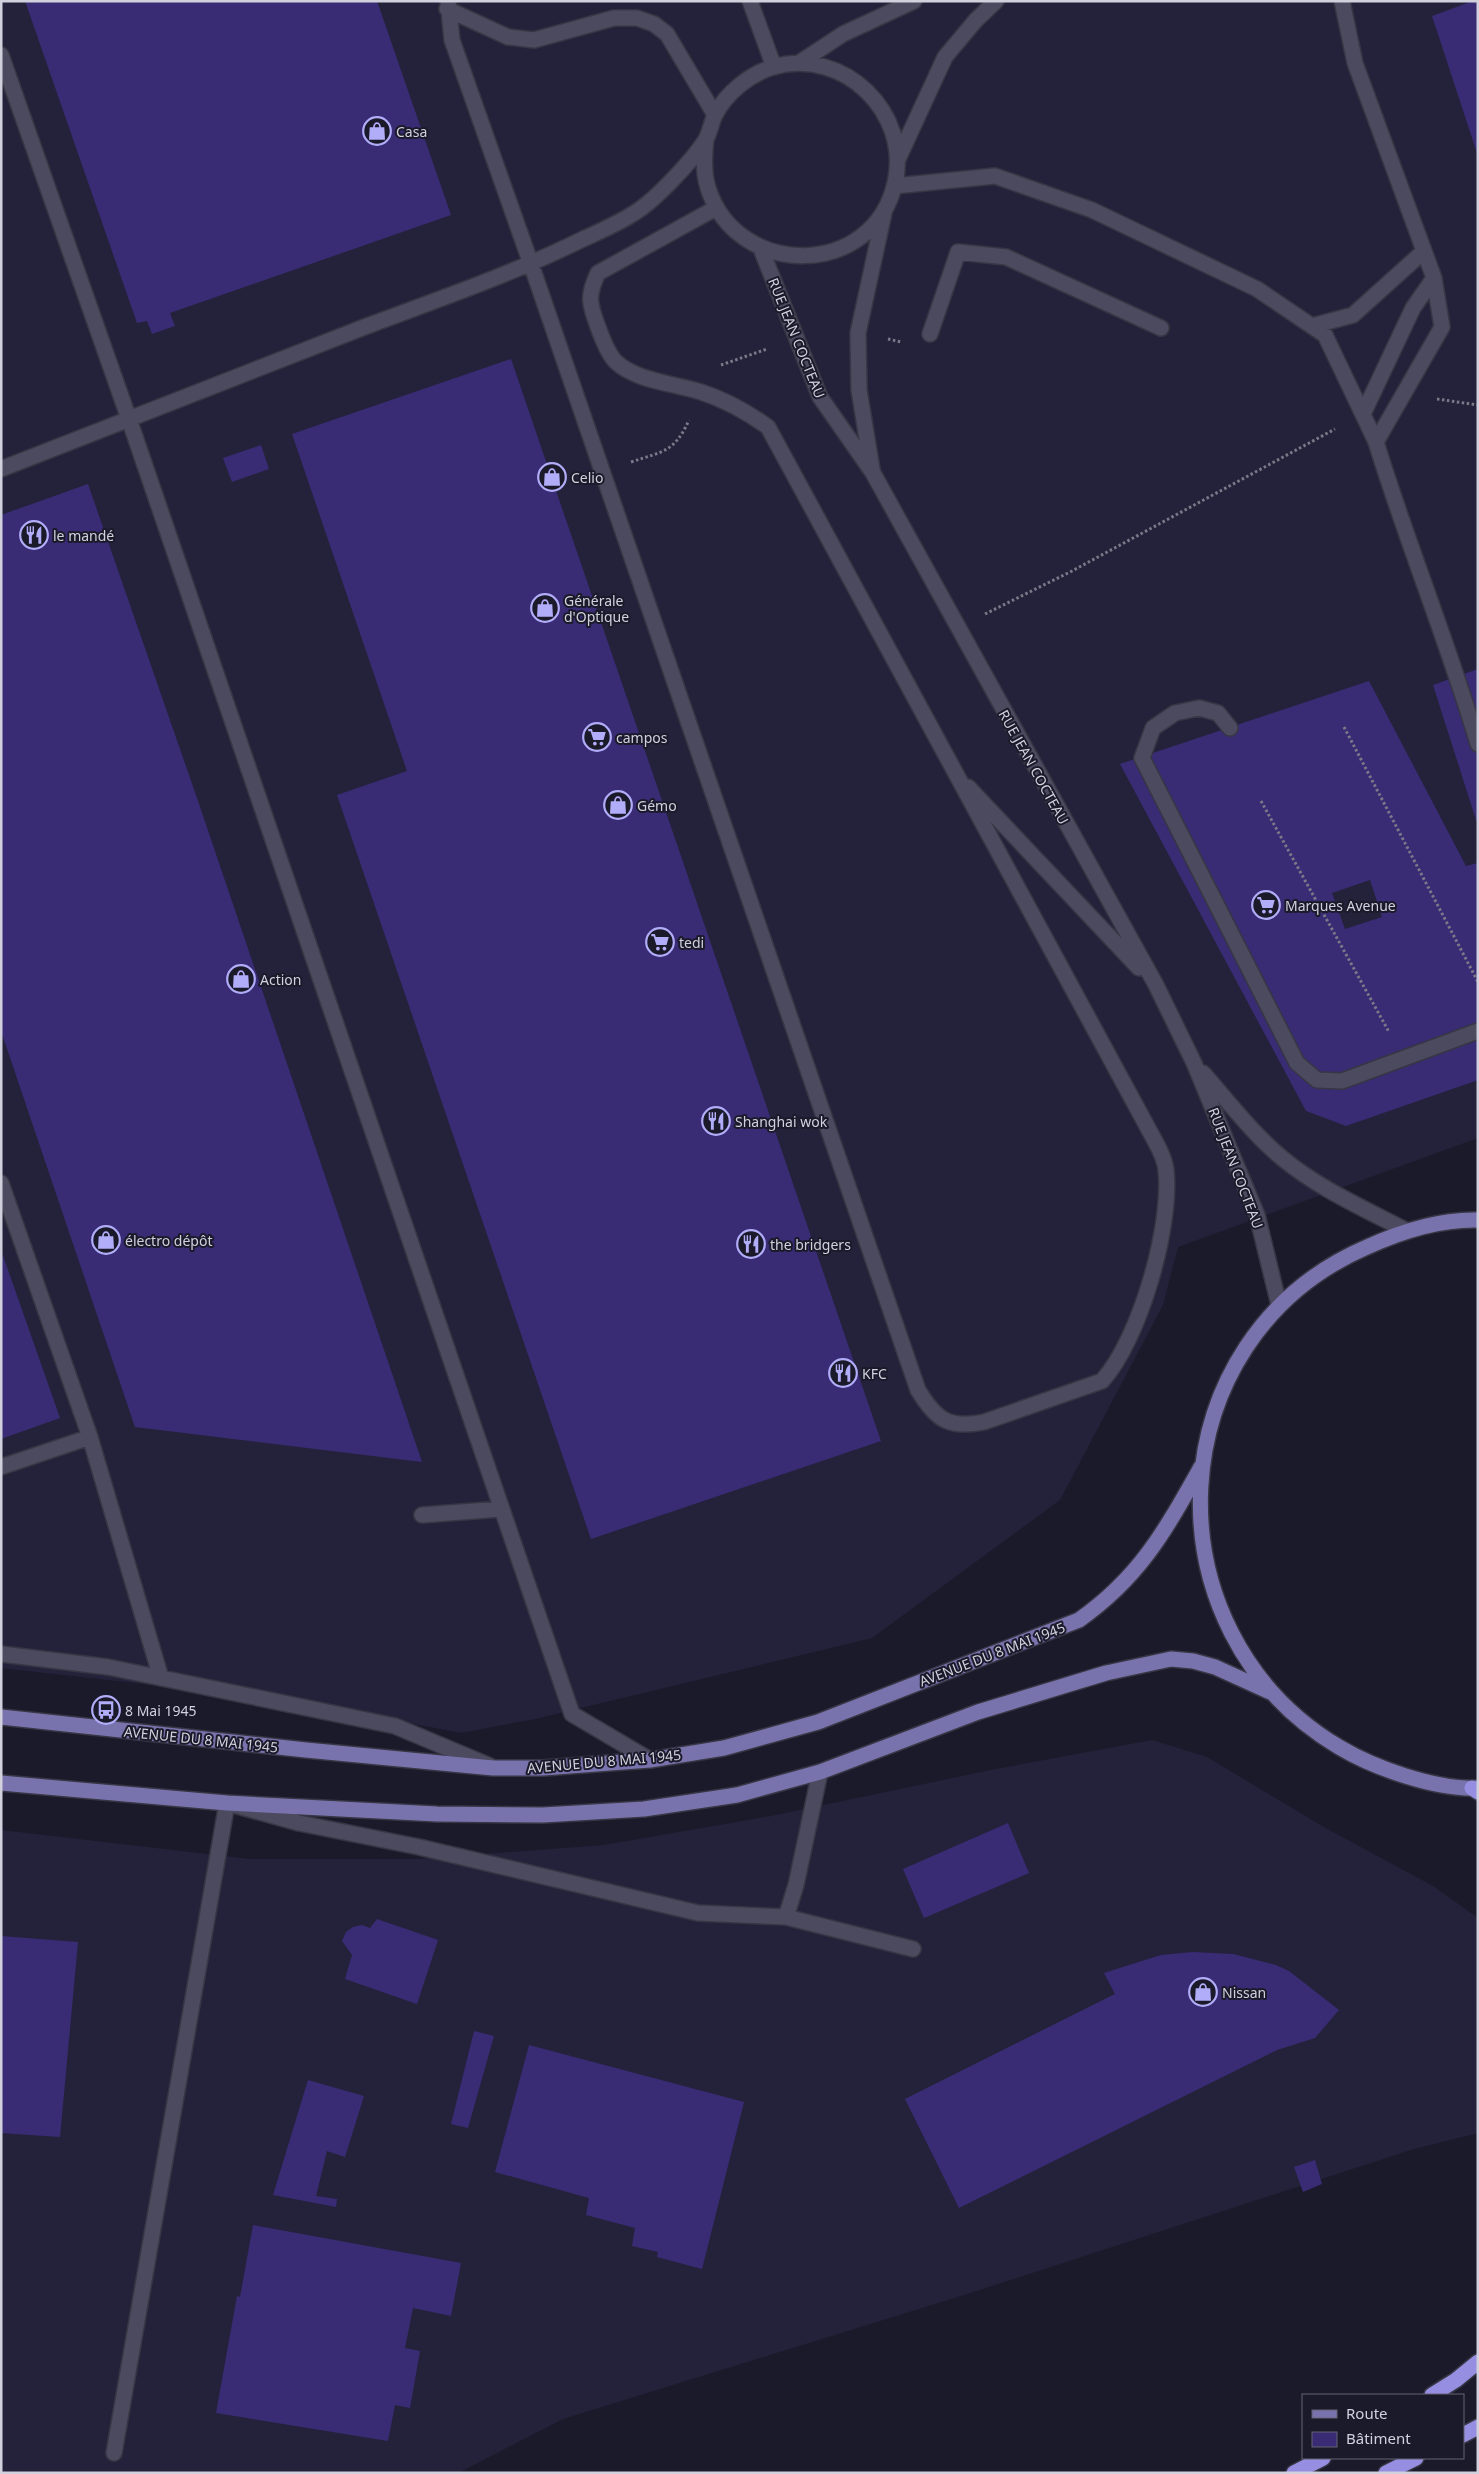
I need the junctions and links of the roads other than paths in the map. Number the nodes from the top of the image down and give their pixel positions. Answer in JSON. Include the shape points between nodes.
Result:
{"nodes":[{"id":1,"x":750,"y":1,"type":"edge"},
{"id":2,"x":914,"y":1,"type":"edge"},
{"id":3,"x":996,"y":1,"type":"edge"},
{"id":4,"x":1342,"y":1,"type":"edge"},
{"id":5,"x":448,"y":5,"type":"edge"},
{"id":6,"x":1,"y":54,"type":"edge"},
{"id":7,"x":799,"y":63,"type":"junction"},
{"id":8,"x":774,"y":67,"type":"junction"},
{"id":9,"x":715,"y":115,"type":"junction"},
{"id":10,"x":706,"y":140,"type":"junction"},
{"id":11,"x":898,"y":159,"type":"junction"},
{"id":12,"x":894,"y":186,"type":"junction"},
{"id":13,"x":716,"y":208,"type":"junction"},
{"id":14,"x":884,"y":210,"type":"junction"},
{"id":15,"x":761,"y":248,"type":"junction"},
{"id":16,"x":1424,"y":251,"type":"junction"},
{"id":17,"x":531,"y":264,"type":"junction"},
{"id":18,"x":1434,"y":278,"type":"junction"},
{"id":19,"x":1312,"y":326,"type":"junction"},
{"id":20,"x":1161,"y":328,"type":"dead end"},
{"id":21,"x":930,"y":334,"type":"dead end"},
{"id":22,"x":1362,"y":414,"type":"junction"},
{"id":23,"x":129,"y":419,"type":"junction"},
{"id":24,"x":1376,"y":442,"type":"junction"},
{"id":25,"x":1,"y":469,"type":"edge"},
{"id":26,"x":873,"y":473,"type":"junction"},
{"id":27,"x":1230,"y":728,"type":"dead end"},
{"id":28,"x":1478,"y":744,"type":"edge"},
{"id":29,"x":954,"y":771,"type":"junction"},
{"id":30,"x":1156,"y":986,"type":"junction"},
{"id":31,"x":1478,"y":1031,"type":"edge"},
{"id":32,"x":1194,"y":1063,"type":"junction"},
{"id":33,"x":1,"y":1183,"type":"edge"},
{"id":34,"x":1478,"y":1220,"type":"edge"},
{"id":35,"x":1404,"y":1230,"type":"junction"},
{"id":36,"x":1279,"y":1305,"type":"junction"},
{"id":37,"x":90,"y":1437,"type":"junction"},
{"id":38,"x":1,"y":1467,"type":"edge"},
{"id":39,"x":1201,"y":1467,"type":"junction"},
{"id":40,"x":502,"y":1510,"type":"junction"},
{"id":41,"x":422,"y":1515,"type":"dead end"},
{"id":42,"x":1,"y":1654,"type":"edge"},
{"id":43,"x":161,"y":1678,"type":"junction"},
{"id":44,"x":1270,"y":1692,"type":"junction"},
{"id":45,"x":1,"y":1717,"type":"edge"},
{"id":46,"x":650,"y":1760,"type":"junction"},
{"id":47,"x":492,"y":1768,"type":"junction"},
{"id":48,"x":820,"y":1772,"type":"junction"},
{"id":49,"x":1,"y":1782,"type":"edge"},
{"id":50,"x":1476,"y":1789,"type":"edge"},
{"id":51,"x":227,"y":1803,"type":"junction"},
{"id":52,"x":786,"y":1917,"type":"junction"},
{"id":53,"x":913,"y":1949,"type":"dead end"},
{"id":54,"x":1478,"y":2362,"type":"edge"},
{"id":55,"x":1434,"y":2394,"type":"edge"},
{"id":56,"x":1478,"y":2427,"type":"edge"},
{"id":57,"x":1464,"y":2434,"type":"edge"},
{"id":58,"x":114,"y":2453,"type":"dead end"},
{"id":59,"x":1321,"y":2459,"type":"edge"},
{"id":60,"x":1414,"y":2459,"type":"edge"},
{"id":61,"x":1294,"y":2473,"type":"edge"},
{"id":62,"x":1386,"y":2473,"type":"edge"}],
"edges":[{"from":1,"to":8,"type":"street"},
{"from":2,"to":7,"type":"street","name":"RUE JEAN COCTEAU","via":[[843,34]]},
{"from":3,"to":11,"type":"street","name":"RUE JEAN COCTEAU","via":[[946,57]]},
{"from":4,"to":16,"type":"street","via":[[1355,63]]},
{"from":5,"to":9,"type":"street","via":[[508,37],[534,40],[614,18],[636,18],[654,24],[667,34]]},
{"from":5,"to":17,"type":"street","via":[[452,40]]},
{"from":6,"to":23,"type":"street"},
{"from":7,"to":8,"type":"street","name":"RUE JEAN COCTEAU"},
{"from":7,"to":11,"type":"street","name":"RUE JEAN COCTEAU","via":[[823,66],[846,75],[867,89],[883,110],[894,134]]},
{"from":8,"to":9,"type":"street","name":"RUE JEAN COCTEAU","via":[[740,85]]},
{"from":9,"to":10,"type":"street","name":"RUE JEAN COCTEAU"},
{"from":10,"to":13,"type":"street","name":"RUE JEAN COCTEAU","via":[[707,186]]},
{"from":10,"to":17,"type":"street","via":[[655,198],[632,215]]},
{"from":11,"to":12,"type":"street","name":"RUE JEAN COCTEAU"},
{"from":12,"to":14,"type":"street","name":"RUE JEAN COCTEAU"},
{"from":12,"to":19,"type":"street","via":[[995,176],[1092,210],[1257,289]]},
{"from":13,"to":15,"type":"street","name":"RUE JEAN COCTEAU","via":[[736,232]]},
{"from":13,"to":29,"type":"street","via":[[598,273],[589,303],[604,341],[615,360],[634,372],[742,408],[768,427]]},
{"from":14,"to":15,"type":"street","name":"RUE JEAN COCTEAU","via":[[866,232],[843,248],[817,256],[788,256]]},
{"from":14,"to":26,"type":"street","name":"RUE JEAN COCTEAU","via":[[858,333],[859,390]]},
{"from":15,"to":26,"type":"street","name":"RUE JEAN COCTEAU","via":[[820,397]]},
{"from":16,"to":18,"type":"street"},
{"from":16,"to":19,"type":"street","via":[[1353,315]]},
{"from":17,"to":23,"type":"street"},
{"from":17,"to":29,"type":"street","via":[[918,1390],[929,1408],[946,1421],[964,1426],[1102,1381],[1113,1369],[1145,1298],[1157,1253],[1166,1205],[1166,1168],[1151,1133]]},
{"from":18,"to":22,"type":"street","via":[[1413,308]]},
{"from":18,"to":24,"type":"street","via":[[1442,327]]},
{"from":19,"to":22,"type":"street","via":[[1325,335]]},
{"from":20,"to":21,"type":"street","via":[[1006,257],[958,252]]},
{"from":22,"to":24,"type":"street"},
{"from":23,"to":25,"type":"street"},
{"from":23,"to":40,"type":"street"},
{"from":24,"to":28,"type":"street","via":[[1394,501],[1458,676]]},
{"from":26,"to":30,"type":"street","name":"RUE JEAN COCTEAU"},
{"from":27,"to":31,"type":"street","via":[[1218,713],[1199,708],[1175,713],[1152,728],[1142,758],[1297,1063],[1317,1080],[1342,1081]]},
{"from":29,"to":30,"type":"street"},
{"from":30,"to":32,"type":"street","name":"RUE JEAN COCTEAU"},
{"from":32,"to":35,"type":"street","name":"RUE JEAN COCTEAU","via":[[1282,1158],[1324,1186]]},
{"from":32,"to":36,"type":"street","name":"RUE JEAN COCTEAU","via":[[1257,1215]]},
{"from":33,"to":37,"type":"street"},
{"from":34,"to":35,"type":"main road","name":"AVENUE DU 8 MAI 1945"},
{"from":35,"to":36,"type":"main road","name":"AVENUE DU 8 MAI 1945","via":[[1337,1260]]},
{"from":36,"to":39,"type":"main road","name":"AVENUE DU 8 MAI 1945","via":[[1241,1353],[1215,1408]]},
{"from":37,"to":38,"type":"street"},
{"from":37,"to":43,"type":"street"},
{"from":39,"to":44,"type":"main road","name":"AVENUE DU 8 MAI 1945","via":[[1200,1528],[1211,1588],[1235,1643]]},
{"from":39,"to":46,"type":"main road","name":"AVENUE DU 8 MAI 1945","via":[[1166,1530],[1130,1577],[1079,1620],[818,1722],[724,1748]]},
{"from":40,"to":41,"type":"street"},
{"from":40,"to":46,"type":"street","via":[[572,1714]]},
{"from":42,"to":43,"type":"street","via":[[108,1667]]},
{"from":43,"to":47,"type":"street","via":[[395,1726]]},
{"from":44,"to":48,"type":"main road","name":"AVENUE DU 8 MAI 1945","via":[[1215,1667],[1171,1659],[1106,1673],[978,1712]]},
{"from":44,"to":50,"type":"main road","name":"AVENUE DU 8 MAI 1945","via":[[1312,1731],[1361,1760],[1415,1780]]},
{"from":45,"to":47,"type":"main road","name":"AVENUE DU 8 MAI 1945"},
{"from":46,"to":47,"type":"main road","name":"AVENUE DU 8 MAI 1945","via":[[543,1768]]},
{"from":48,"to":51,"type":"main road","name":"AVENUE DU 8 MAI 1945","via":[[737,1795],[653,1808],[543,1815],[437,1814]]},
{"from":48,"to":52,"type":"street"},
{"from":49,"to":51,"type":"main road","name":"AVENUE DU 8 MAI 1945"},
{"from":51,"to":52,"type":"street","via":[[299,1823],[419,1847],[698,1914]]},
{"from":51,"to":58,"type":"street"},
{"from":52,"to":53,"type":"street"},
{"from":54,"to":55,"type":"highway"},
{"from":56,"to":57,"type":"highway"},
{"from":59,"to":61,"type":"highway"},
{"from":60,"to":62,"type":"highway"}]}
